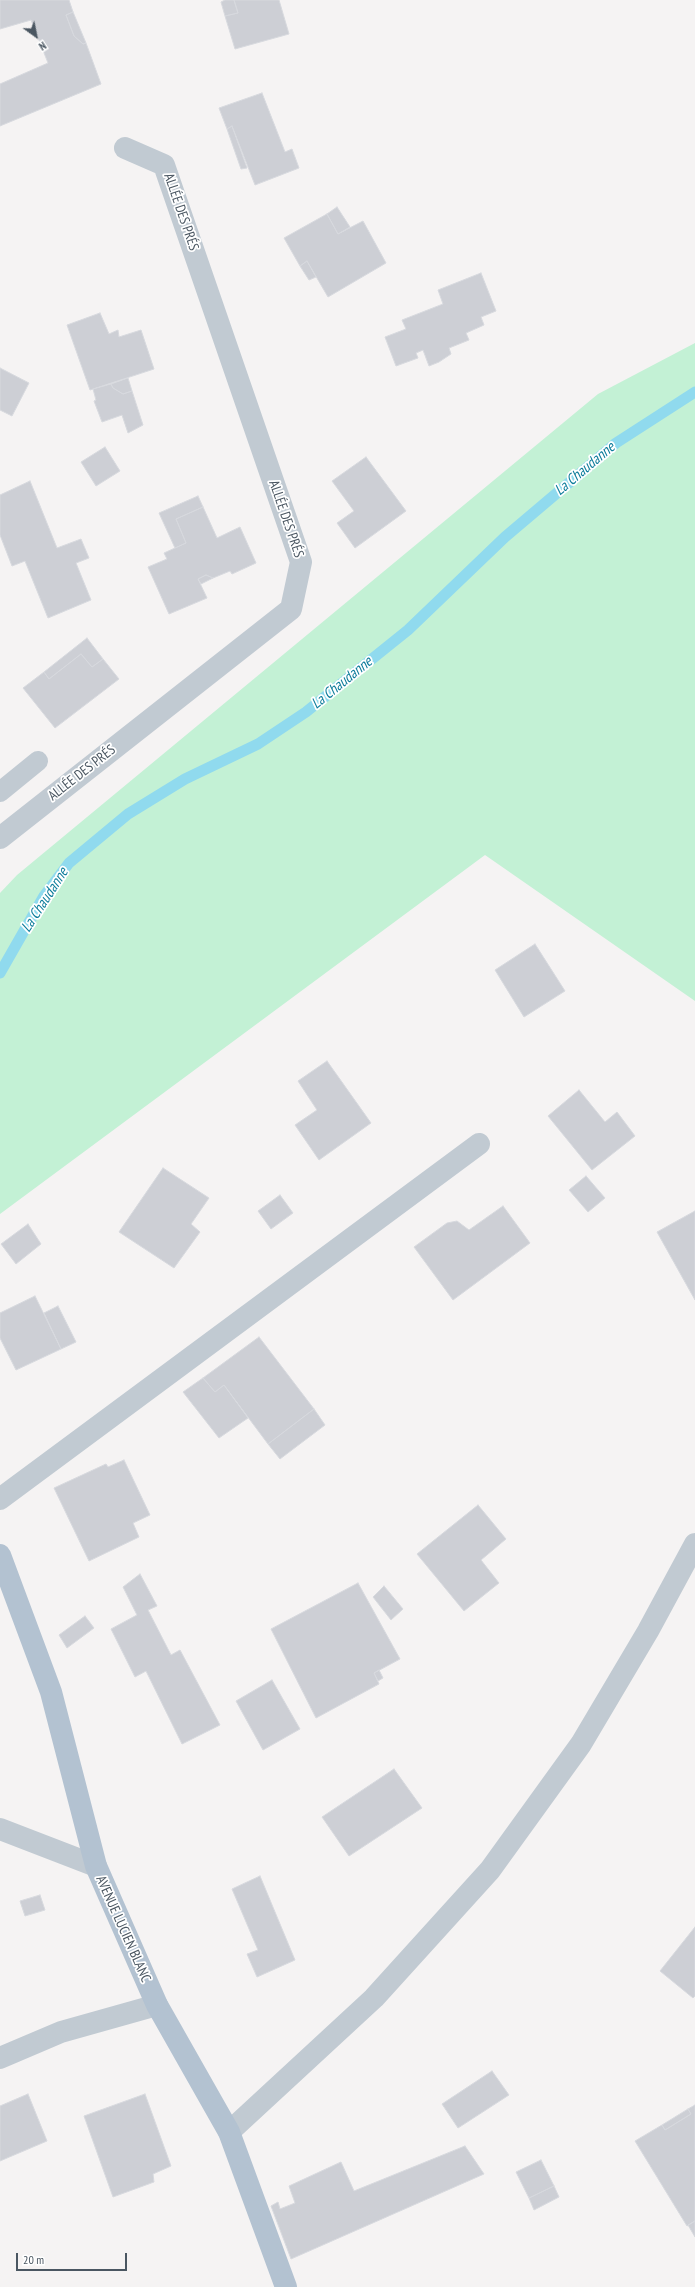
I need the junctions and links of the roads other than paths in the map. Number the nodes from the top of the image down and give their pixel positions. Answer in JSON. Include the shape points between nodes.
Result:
{"nodes":[{"id":1,"x":125,"y":148,"type":"dead end"},
{"id":2,"x":38,"y":761,"type":"dead end"},
{"id":3,"x":0,"y":792,"type":"edge"},
{"id":4,"x":0,"y":838,"type":"edge"},
{"id":5,"x":479,"y":1144,"type":"dead end"},
{"id":6,"x":0,"y":1499,"type":"edge"},
{"id":7,"x":695,"y":1544,"type":"edge"},
{"id":8,"x":0,"y":1555,"type":"edge"},
{"id":9,"x":0,"y":1829,"type":"edge"},
{"id":10,"x":96,"y":1866,"type":"junction"},
{"id":11,"x":157,"y":2005,"type":"junction"},
{"id":12,"x":0,"y":2058,"type":"edge"},
{"id":13,"x":229,"y":2132,"type":"junction"},
{"id":14,"x":286,"y":2287,"type":"edge"}],
"edges":[{"from":1,"to":4,"type":"street","name":"ALLÉE DES PRÉS","via":[[164,165],[301,562],[291,609]]},
{"from":2,"to":3,"type":"lane"},
{"from":5,"to":6,"type":"street"},
{"from":7,"to":13,"type":"street","via":[[648,1631],[581,1744],[490,1870],[374,1998]]},
{"from":8,"to":10,"type":"main road","name":"AVENUE LUCIEN BLANC","via":[[51,1692]]},
{"from":9,"to":10,"type":"street"},
{"from":10,"to":11,"type":"main road","name":"AVENUE LUCIEN BLANC"},
{"from":11,"to":12,"type":"street","via":[[61,2032]]},
{"from":11,"to":13,"type":"main road","name":"AVENUE LUCIEN BLANC"},
{"from":13,"to":14,"type":"main road","name":"AVENUE LUCIEN BLANC"}]}
